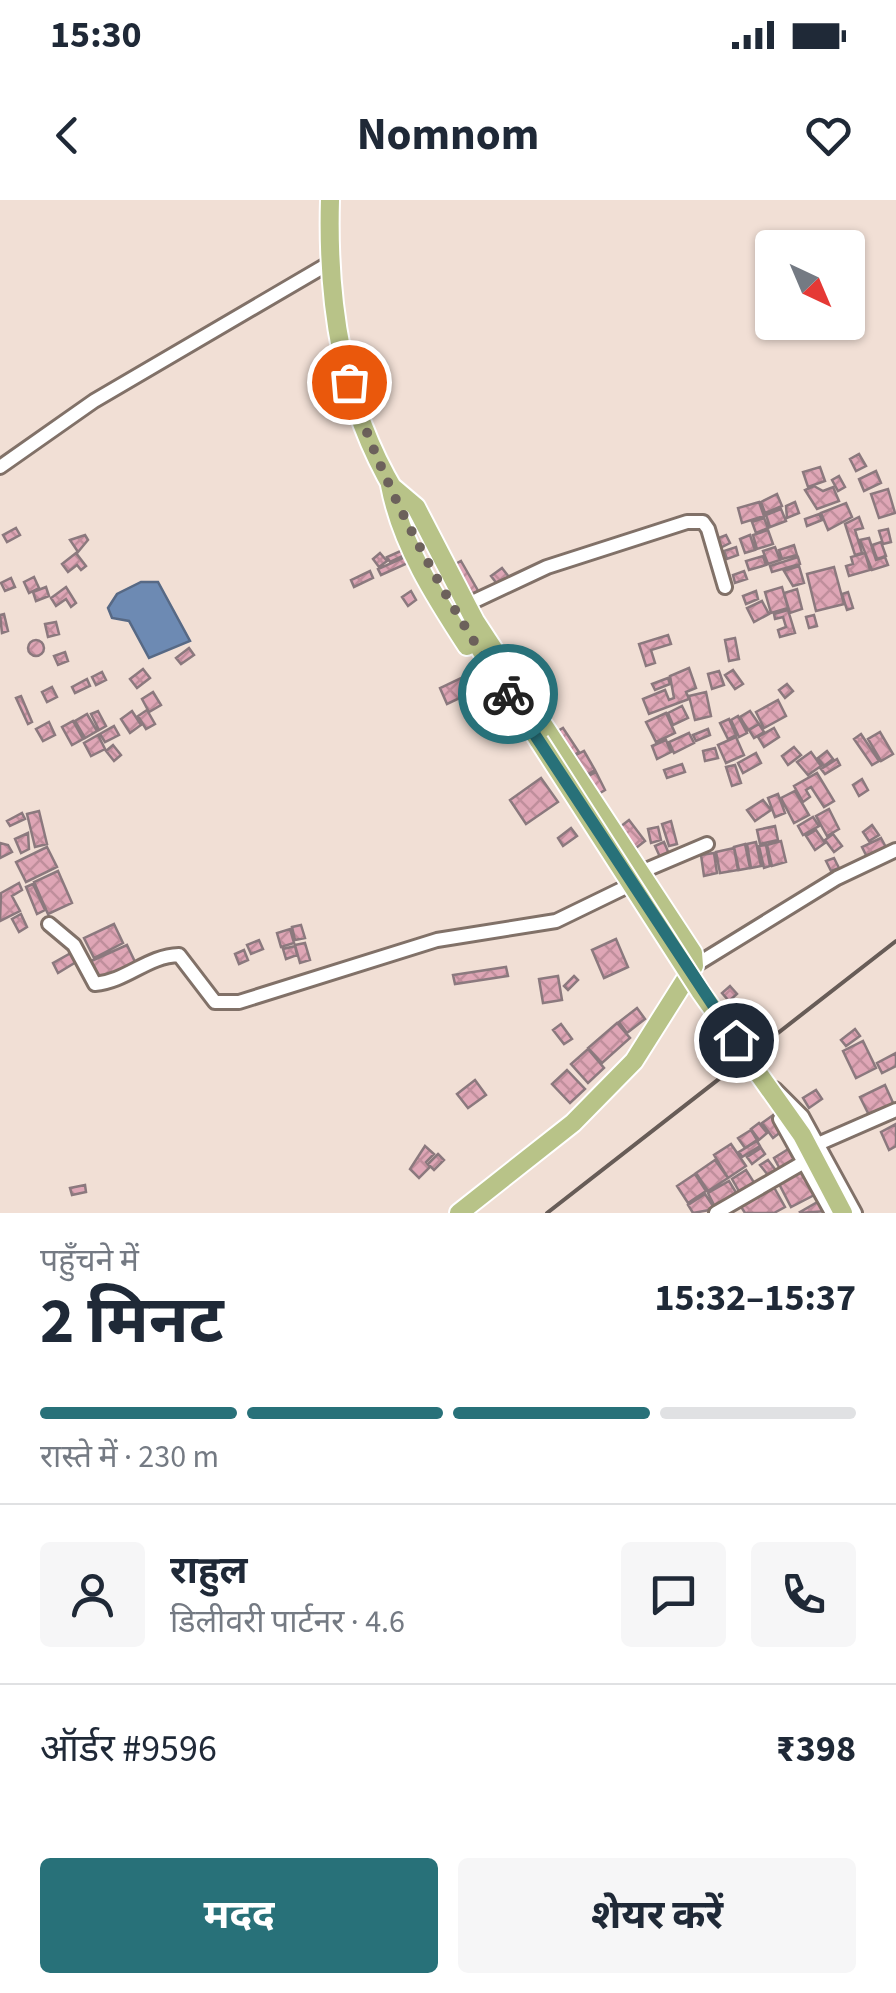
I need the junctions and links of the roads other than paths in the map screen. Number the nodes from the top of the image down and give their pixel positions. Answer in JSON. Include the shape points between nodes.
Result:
{"nodes":[{"id":1,"x":330,"y":200,"type":"edge"},
{"id":2,"x":328,"y":264,"type":"junction"},
{"id":3,"x":0,"y":468,"type":"edge"},
{"id":4,"x":390,"y":485,"type":"junction"},
{"id":5,"x":726,"y":588,"type":"dead end"},
{"id":6,"x":466,"y":605,"type":"junction"},
{"id":7,"x":707,"y":844,"type":"dead end"},
{"id":8,"x":896,"y":850,"type":"edge"},
{"id":9,"x":642,"y":874,"type":"junction"},
{"id":10,"x":626,"y":887,"type":"junction"},
{"id":11,"x":50,"y":924,"type":"dead end"},
{"id":12,"x":694,"y":966,"type":"junction"},
{"id":13,"x":680,"y":990,"type":"junction"},
{"id":14,"x":896,"y":1110,"type":"edge"},
{"id":15,"x":820,"y":1148,"type":"junction"},
{"id":16,"x":806,"y":1161,"type":"junction"},
{"id":17,"x":459,"y":1213,"type":"edge"},
{"id":18,"x":716,"y":1213,"type":"edge"},
{"id":19,"x":832,"y":1213,"type":"edge"},
{"id":20,"x":843,"y":1213,"type":"edge"},
{"id":21,"x":855,"y":1213,"type":"edge"}],
"edges":[{"from":1,"to":2,"type":"main road"},
{"from":2,"to":3,"type":"street","via":[[94,401]]},
{"from":2,"to":4,"type":"main road","via":[[338,345],[372,454]]},
{"from":4,"to":6,"type":"main road","via":[[416,507]]},
{"from":4,"to":10,"type":"main road","via":[[401,528],[433,589]]},
{"from":4,"to":20,"type":"main road","bridge":true,"via":[[459,616],[700,990],[792,1120]]},
{"from":5,"to":6,"type":"street","via":[[708,529],[687,522],[547,567]]},
{"from":6,"to":9,"type":"main road"},
{"from":7,"to":9,"type":"street"},
{"from":8,"to":12,"type":"street"},
{"from":9,"to":10,"type":"street"},
{"from":9,"to":12,"type":"main road","via":[[693,953]]},
{"from":10,"to":11,"type":"street","via":[[556,921],[437,940],[239,1002],[216,1002],[179,955],[159,956],[95,984],[74,945]]},
{"from":10,"to":13,"type":"main road","via":[[673,964]]},
{"from":12,"to":13,"type":"main road"},
{"from":13,"to":17,"type":"main road","via":[[634,1061],[573,1123]]},
{"from":14,"to":15,"type":"street"},
{"from":15,"to":16,"type":"street"},
{"from":15,"to":16,"type":"street","via":[[790,1102],[778,1090],[768,1092]]},
{"from":15,"to":21,"type":"street"},
{"from":16,"to":18,"type":"street"},
{"from":16,"to":19,"type":"street"}]}
